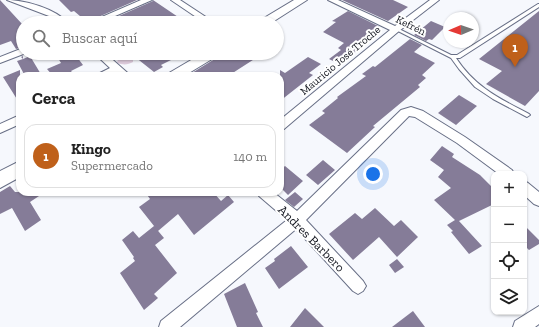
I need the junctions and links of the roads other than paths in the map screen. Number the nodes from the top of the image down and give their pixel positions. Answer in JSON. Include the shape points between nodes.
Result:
{"nodes":[{"id":1,"x":11,"y":0,"type":"edge"},
{"id":2,"x":148,"y":0,"type":"edge"},
{"id":3,"x":175,"y":0,"type":"edge"},
{"id":4,"x":302,"y":0,"type":"edge"},
{"id":5,"x":332,"y":0,"type":"edge"},
{"id":6,"x":435,"y":0,"type":"edge"},
{"id":7,"x":539,"y":5,"type":"edge"},
{"id":8,"x":55,"y":16,"type":"edge"},
{"id":9,"x":109,"y":16,"type":"edge"},
{"id":10,"x":200,"y":16,"type":"edge"},
{"id":11,"x":275,"y":16,"type":"edge"},
{"id":12,"x":396,"y":29,"type":"junction"},
{"id":13,"x":16,"y":54,"type":"edge"},
{"id":14,"x":453,"y":57,"type":"junction"},
{"id":15,"x":0,"y":60,"type":"edge"},
{"id":16,"x":107,"y":60,"type":"edge"},
{"id":17,"x":200,"y":60,"type":"edge"},
{"id":18,"x":117,"y":68,"type":"junction"},
{"id":19,"x":109,"y":72,"type":"edge"},
{"id":20,"x":122,"y":72,"type":"edge"},
{"id":21,"x":181,"y":72,"type":"edge"},
{"id":22,"x":527,"y":115,"type":"dead end"},
{"id":23,"x":16,"y":121,"type":"edge"},
{"id":24,"x":284,"y":123,"type":"edge"},
{"id":25,"x":0,"y":129,"type":"edge"},
{"id":26,"x":16,"y":170,"type":"edge"},
{"id":27,"x":504,"y":171,"type":"edge"},
{"id":28,"x":0,"y":180,"type":"edge"},
{"id":29,"x":527,"y":190,"type":"edge"},
{"id":30,"x":269,"y":196,"type":"edge"},
{"id":31,"x":539,"y":200,"type":"edge"},
{"id":32,"x":297,"y":220,"type":"junction"},
{"id":33,"x":358,"y":286,"type":"dead end"},
{"id":34,"x":539,"y":314,"type":"edge"},
{"id":35,"x":167,"y":327,"type":"edge"},
{"id":36,"x":521,"y":327,"type":"edge"}],
"edges":[{"from":1,"to":8,"type":"street"},
{"from":2,"to":9,"type":"street"},
{"from":3,"to":10,"type":"street"},
{"from":4,"to":11,"type":"street"},
{"from":5,"to":12,"type":"street","name":"Kefrén"},
{"from":6,"to":12,"type":"street","name":"Mauricio José Troche"},
{"from":7,"to":14,"type":"lane","via":[[462,56]]},
{"from":12,"to":14,"type":"lane","name":"Kefrén"},
{"from":12,"to":24,"type":"street","name":"Mauricio José Troche"},
{"from":13,"to":15,"type":"street"},
{"from":14,"to":22,"type":"lane","via":[[479,89]]},
{"from":16,"to":18,"type":"street"},
{"from":17,"to":21,"type":"street"},
{"from":18,"to":19,"type":"street"},
{"from":18,"to":20,"type":"street"},
{"from":23,"to":25,"type":"street"},
{"from":26,"to":28,"type":"street"},
{"from":27,"to":32,"type":"street","via":[[462,140],[411,111],[405,113]]},
{"from":29,"to":31,"type":"street"},
{"from":30,"to":32,"type":"street","name":"Andres Barbero"},
{"from":32,"to":33,"type":"street","name":"Andres Barbero"},
{"from":32,"to":35,"type":"street"},
{"from":34,"to":36,"type":"street"}]}
